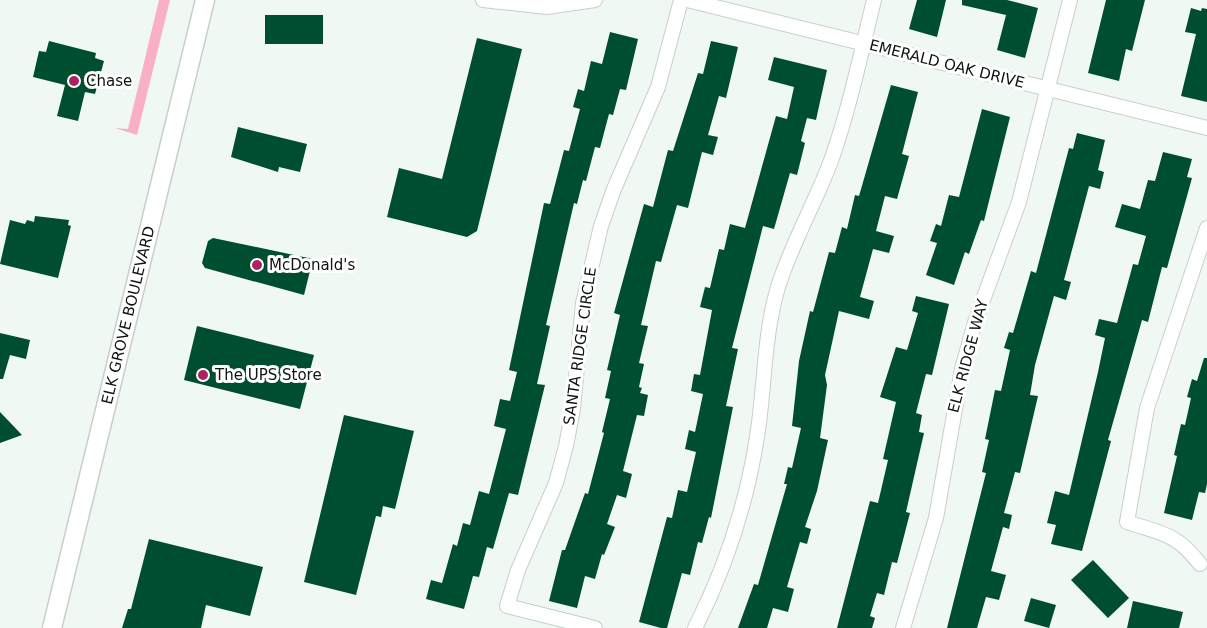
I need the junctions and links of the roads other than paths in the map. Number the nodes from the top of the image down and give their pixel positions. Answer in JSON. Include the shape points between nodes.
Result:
{"nodes":[{"id":1,"x":205,"y":0,"type":"edge"},
{"id":2,"x":483,"y":0,"type":"edge"},
{"id":3,"x":595,"y":0,"type":"edge"},
{"id":4,"x":681,"y":0,"type":"edge"},
{"id":5,"x":687,"y":0,"type":"edge"},
{"id":6,"x":874,"y":0,"type":"edge"},
{"id":7,"x":1070,"y":0,"type":"edge"},
{"id":8,"x":864,"y":43,"type":"junction"},
{"id":9,"x":1048,"y":88,"type":"junction"},
{"id":10,"x":1207,"y":128,"type":"edge"},
{"id":11,"x":1207,"y":228,"type":"edge"},
{"id":12,"x":1200,"y":564,"type":"dead end"},
{"id":13,"x":52,"y":628,"type":"edge"},
{"id":14,"x":595,"y":628,"type":"edge"},
{"id":15,"x":695,"y":628,"type":"edge"},
{"id":16,"x":903,"y":628,"type":"edge"}],
"edges":[{"from":1,"to":13,"type":"main road","name":"ELK GROVE BOULEVARD"},
{"from":2,"to":3,"type":"street","via":[[547,7]]},
{"from":4,"to":14,"type":"street","name":"SANTA RIDGE CIRCLE","via":[[658,87],[601,226],[583,303],[566,446],[556,483],[518,570],[507,606]]},
{"from":5,"to":8,"type":"street","name":"EMERALD OAK DRIVE"},
{"from":6,"to":8,"type":"street"},
{"from":7,"to":9,"type":"street","name":"ELK RIDGE WAY"},
{"from":8,"to":9,"type":"street","name":"EMERALD OAK DRIVE"},
{"from":8,"to":15,"type":"street","via":[[832,158],[778,287],[768,328],[758,427],[744,504],[733,543]]},
{"from":9,"to":10,"type":"street","name":"EMERALD OAK DRIVE"},
{"from":9,"to":16,"type":"street","name":"ELK RIDGE WAY","via":[[1019,202],[962,369],[936,518]]},
{"from":11,"to":12,"type":"street","via":[[1147,408],[1127,522],[1184,544]]}]}
